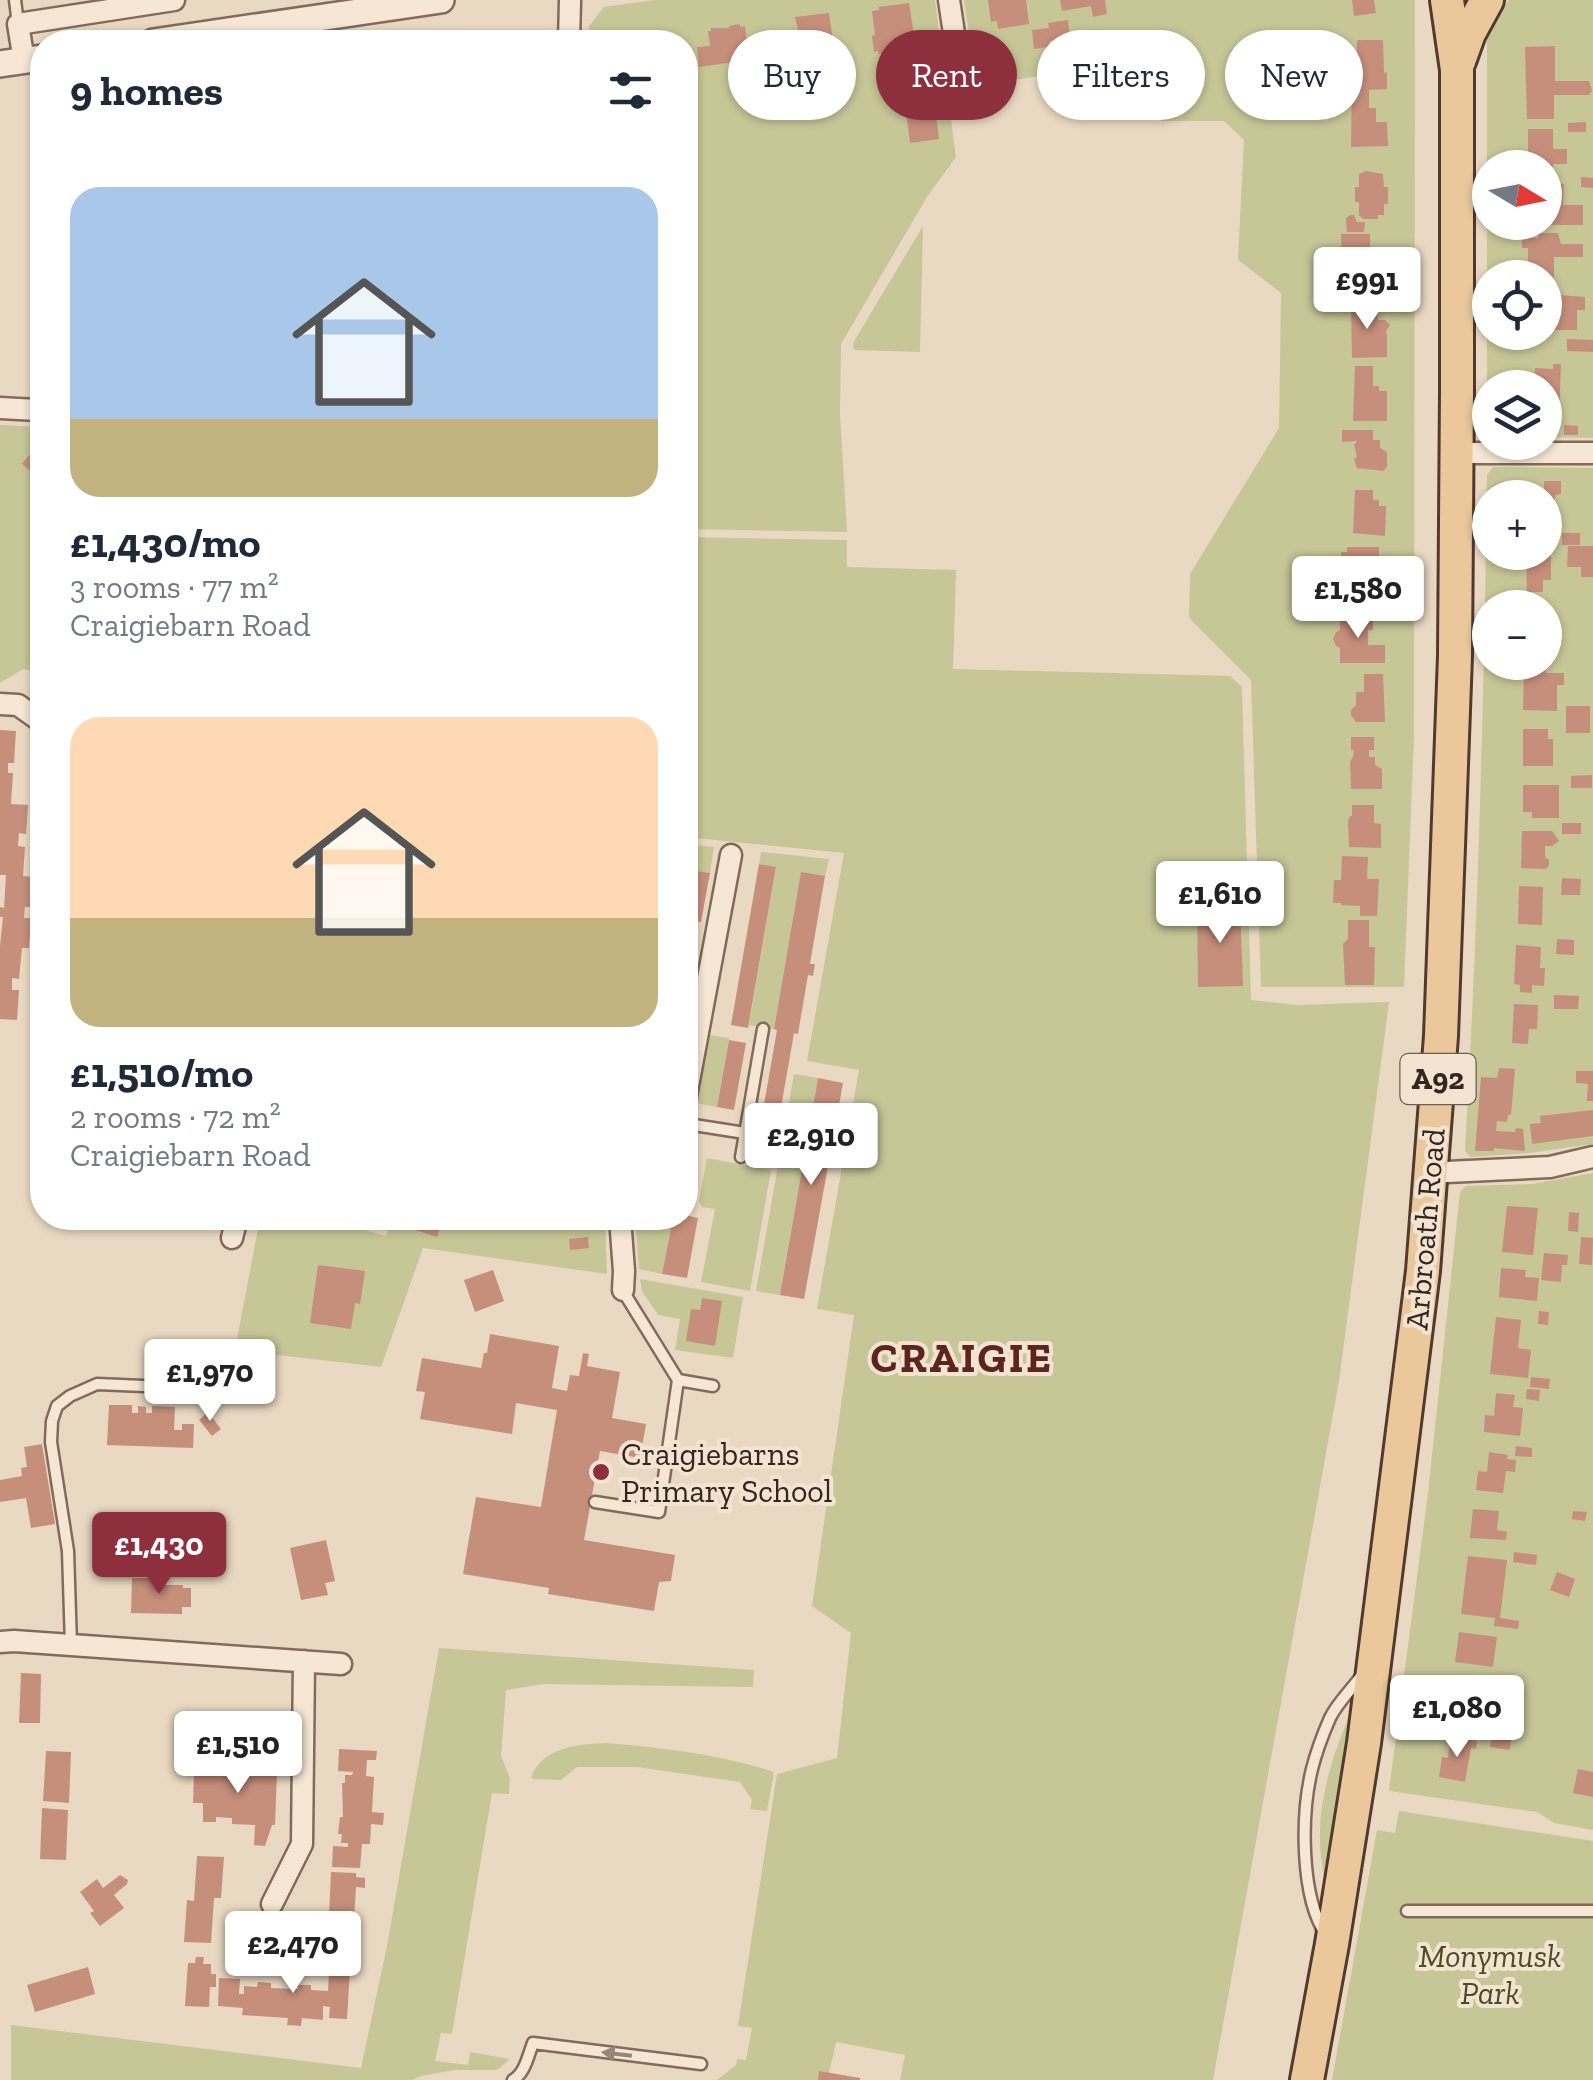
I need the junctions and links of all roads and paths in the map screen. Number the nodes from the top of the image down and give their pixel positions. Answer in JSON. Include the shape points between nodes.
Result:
{"nodes":[{"id":1,"x":14,"y":0,"type":"edge"},
{"id":2,"x":174,"y":0,"type":"edge"},
{"id":3,"x":440,"y":0,"type":"edge"},
{"id":4,"x":570,"y":0,"type":"edge"},
{"id":5,"x":950,"y":0,"type":"edge"},
{"id":6,"x":1447,"y":0,"type":"edge"},
{"id":7,"x":1487,"y":0,"type":"edge"},
{"id":8,"x":18,"y":24,"type":"junction"},
{"id":9,"x":235,"y":30,"type":"edge"},
{"id":10,"x":569,"y":30,"type":"edge"},
{"id":11,"x":954,"y":30,"type":"edge"},
{"id":12,"x":22,"y":61,"type":"edge"},
{"id":13,"x":1457,"y":70,"type":"junction"},
{"id":14,"x":0,"y":408,"type":"edge"},
{"id":15,"x":30,"y":410,"type":"edge"},
{"id":16,"x":1456,"y":453,"type":"junction"},
{"id":17,"x":1593,"y":454,"type":"edge"},
{"id":18,"x":0,"y":704,"type":"edge"},
{"id":19,"x":30,"y":714,"type":"edge"},
{"id":20,"x":731,"y":855,"type":"dead end"},
{"id":21,"x":698,"y":1015,"type":"edge"},
{"id":22,"x":763,"y":1029,"type":"dead end"},
{"id":23,"x":698,"y":1126,"type":"edge"},
{"id":24,"x":744,"y":1134,"type":"junction"},
{"id":25,"x":741,"y":1157,"type":"dead end"},
{"id":26,"x":1593,"y":1157,"type":"edge"},
{"id":27,"x":1431,"y":1171,"type":"junction"},
{"id":28,"x":621,"y":1230,"type":"edge"},
{"id":29,"x":623,"y":1290,"type":"joint"},
{"id":30,"x":678,"y":1380,"type":"junction"},
{"id":31,"x":713,"y":1386,"type":"dead end"},
{"id":32,"x":167,"y":1387,"type":"dead end"},
{"id":33,"x":595,"y":1502,"type":"dead end"},
{"id":34,"x":0,"y":1642,"type":"edge"},
{"id":35,"x":71,"y":1645,"type":"junction"},
{"id":36,"x":1374,"y":1660,"type":"junction"},
{"id":37,"x":304,"y":1661,"type":"junction"},
{"id":38,"x":342,"y":1664,"type":"dead end"},
{"id":39,"x":272,"y":1904,"type":"dead end"},
{"id":40,"x":1407,"y":1911,"type":"dead end"},
{"id":41,"x":1593,"y":1912,"type":"edge"},
{"id":42,"x":1332,"y":1944,"type":"junction"},
{"id":43,"x":701,"y":2064,"type":"dead end"},
{"id":44,"x":513,"y":2080,"type":"edge"},
{"id":45,"x":1307,"y":2080,"type":"edge"}],
"edges":[{"from":1,"to":8,"type":"lane"},
{"from":2,"to":8,"type":"street"},
{"from":3,"to":9,"type":"street"},
{"from":4,"to":10,"type":"street"},
{"from":5,"to":11,"type":"street"},
{"from":6,"to":13,"type":"main road","name":"Arbroath Road","number":"A92"},
{"from":7,"to":13,"type":"main road","name":"Arbroath Road","number":"A92"},
{"from":8,"to":12,"type":"street"},
{"from":13,"to":16,"type":"main road","name":"Arbroath Road","number":"A92"},
{"from":14,"to":15,"type":"street"},
{"from":16,"to":17,"type":"street"},
{"from":16,"to":27,"type":"main road","name":"Arbroath Road","number":"A92","via":[[1444,986]]},
{"from":18,"to":19,"type":"street"},
{"from":20,"to":21,"type":"street"},
{"from":22,"to":24,"type":"lane"},
{"from":23,"to":24,"type":"lane"},
{"from":24,"to":25,"type":"lane"},
{"from":26,"to":27,"type":"street","via":[[1550,1167]]},
{"from":27,"to":36,"type":"main road","name":"Arbroath Road","number":"A92"},
{"from":28,"to":29,"type":"street"},
{"from":29,"to":30,"type":"lane"},
{"from":30,"to":31,"type":"lane"},
{"from":30,"to":33,"type":"lane","via":[[659,1512]]},
{"from":32,"to":35,"type":"lane","via":[[97,1384],[57,1406],[50,1442],[68,1550]]},
{"from":34,"to":35,"type":"street"},
{"from":35,"to":37,"type":"street"},
{"from":36,"to":42,"type":"main road","name":"Arbroath Road","number":"A92"},
{"from":36,"to":42,"type":"lane","via":[[1332,1715],[1312,1769],[1307,1881],[1319,1925]]},
{"from":37,"to":38,"type":"street"},
{"from":37,"to":39,"type":"street","via":[[302,1844]]},
{"from":40,"to":41,"type":"lane"},
{"from":42,"to":45,"type":"main road","name":"Arbroath Road","number":"A92"},
{"from":43,"to":44,"type":"lane","one_way":true,"via":[[533,2044]]}]}
